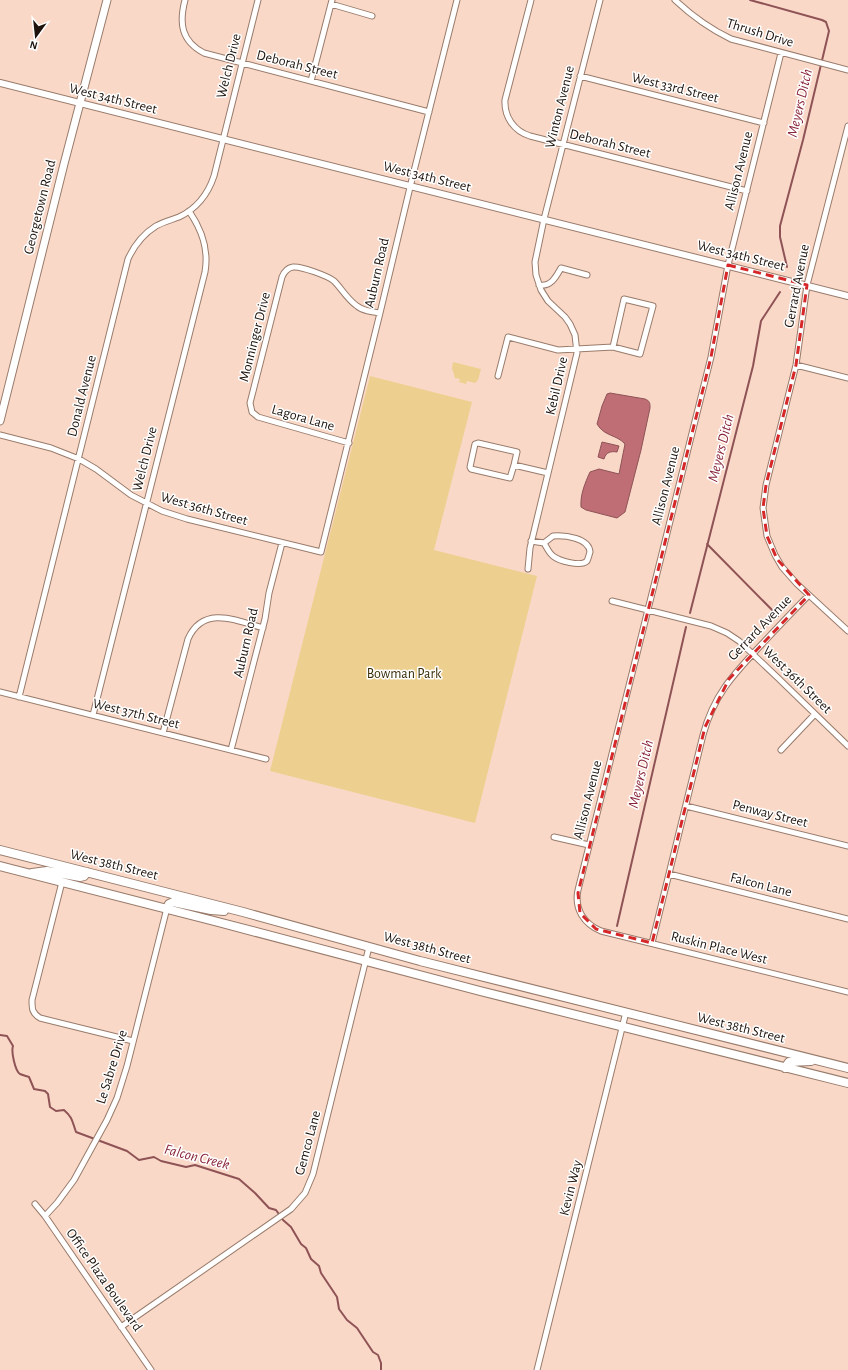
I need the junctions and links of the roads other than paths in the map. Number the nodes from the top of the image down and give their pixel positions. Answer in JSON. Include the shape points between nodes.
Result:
{"nodes":[{"id":1,"x":107,"y":0,"type":"edge"},
{"id":2,"x":185,"y":0,"type":"edge"},
{"id":3,"x":258,"y":0,"type":"edge"},
{"id":4,"x":457,"y":0,"type":"edge"},
{"id":5,"x":531,"y":0,"type":"edge"},
{"id":6,"x":600,"y":0,"type":"edge"},
{"id":7,"x":675,"y":0,"type":"edge"},
{"id":8,"x":331,"y":2,"type":"edge"},
{"id":9,"x":372,"y":16,"type":"dead end"},
{"id":10,"x":781,"y":53,"type":"junction"},
{"id":11,"x":242,"y":63,"type":"junction"},
{"id":12,"x":848,"y":70,"type":"edge"},
{"id":13,"x":580,"y":76,"type":"junction"},
{"id":14,"x":311,"y":81,"type":"junction"},
{"id":15,"x":0,"y":83,"type":"edge"},
{"id":16,"x":80,"y":103,"type":"junction"},
{"id":17,"x":429,"y":112,"type":"junction"},
{"id":18,"x":764,"y":122,"type":"junction"},
{"id":19,"x":848,"y":126,"type":"edge"},
{"id":20,"x":222,"y":139,"type":"junction"},
{"id":21,"x":563,"y":144,"type":"junction"},
{"id":22,"x":410,"y":186,"type":"junction"},
{"id":23,"x":746,"y":191,"type":"junction"},
{"id":24,"x":189,"y":211,"type":"junction"},
{"id":25,"x":544,"y":219,"type":"junction"},
{"id":26,"x":728,"y":265,"type":"junction"},
{"id":27,"x":587,"y":275,"type":"dead end"},
{"id":28,"x":539,"y":285,"type":"junction"},
{"id":29,"x":807,"y":285,"type":"junction"},
{"id":30,"x":848,"y":296,"type":"edge"},
{"id":31,"x":380,"y":314,"type":"junction"},
{"id":32,"x":613,"y":347,"type":"junction"},
{"id":33,"x":577,"y":349,"type":"junction"},
{"id":34,"x":796,"y":364,"type":"junction"},
{"id":35,"x":498,"y":376,"type":"dead end"},
{"id":36,"x":848,"y":378,"type":"edge"},
{"id":37,"x":252,"y":412,"type":"joint"},
{"id":38,"x":0,"y":421,"type":"edge"},
{"id":39,"x":0,"y":435,"type":"edge"},
{"id":40,"x":348,"y":443,"type":"junction"},
{"id":41,"x":79,"y":459,"type":"junction"},
{"id":42,"x":514,"y":465,"type":"junction"},
{"id":43,"x":548,"y":473,"type":"junction"},
{"id":44,"x":146,"y":504,"type":"junction"},
{"id":45,"x":532,"y":541,"type":"junction"},
{"id":46,"x":282,"y":543,"type":"junction"},
{"id":47,"x":544,"y":543,"type":"junction"},
{"id":48,"x":321,"y":552,"type":"joint"},
{"id":49,"x":528,"y":570,"type":"dead end"},
{"id":50,"x":809,"y":595,"type":"junction"},
{"id":51,"x":612,"y":601,"type":"dead end"},
{"id":52,"x":648,"y":610,"type":"junction"},
{"id":53,"x":263,"y":628,"type":"junction"},
{"id":54,"x":848,"y":631,"type":"edge"},
{"id":55,"x":752,"y":654,"type":"junction"},
{"id":56,"x":0,"y":692,"type":"edge"},
{"id":57,"x":19,"y":696,"type":"junction"},
{"id":58,"x":815,"y":714,"type":"junction"},
{"id":59,"x":93,"y":715,"type":"junction"},
{"id":60,"x":163,"y":733,"type":"junction"},
{"id":61,"x":848,"y":746,"type":"edge"},
{"id":62,"x":231,"y":750,"type":"junction"},
{"id":63,"x":781,"y":750,"type":"dead end"},
{"id":64,"x":266,"y":759,"type":"dead end"},
{"id":65,"x":686,"y":806,"type":"junction"},
{"id":66,"x":554,"y":837,"type":"dead end"},
{"id":67,"x":589,"y":846,"type":"junction"},
{"id":68,"x":848,"y":846,"type":"edge"},
{"id":69,"x":0,"y":850,"type":"edge"},
{"id":70,"x":0,"y":866,"type":"edge"},
{"id":71,"x":87,"y":872,"type":"junction"},
{"id":72,"x":29,"y":874,"type":"junction"},
{"id":73,"x":669,"y":874,"type":"junction"},
{"id":74,"x":62,"y":882,"type":"junction"},
{"id":75,"x":167,"y":908,"type":"junction"},
{"id":76,"x":243,"y":912,"type":"junction"},
{"id":77,"x":848,"y":919,"type":"edge"},
{"id":78,"x":587,"y":922,"type":"joint"},
{"id":79,"x":652,"y":943,"type":"junction"},
{"id":80,"x":369,"y":947,"type":"junction"},
{"id":81,"x":366,"y":962,"type":"junction"},
{"id":82,"x":848,"y":992,"type":"edge"},
{"id":83,"x":626,"y":1012,"type":"junction"},
{"id":84,"x":623,"y":1028,"type":"junction"},
{"id":85,"x":133,"y":1041,"type":"junction"},
{"id":86,"x":815,"y":1060,"type":"junction"},
{"id":87,"x":784,"y":1068,"type":"junction"},
{"id":88,"x":848,"y":1068,"type":"edge"},
{"id":89,"x":848,"y":1083,"type":"edge"},
{"id":90,"x":35,"y":1204,"type":"dead end"},
{"id":91,"x":45,"y":1216,"type":"junction"},
{"id":92,"x":121,"y":1327,"type":"junction"},
{"id":93,"x":151,"y":1370,"type":"edge"},
{"id":94,"x":537,"y":1370,"type":"edge"}],
"edges":[{"from":1,"to":16,"type":"main road","name":"Georgetown Road"},
{"from":2,"to":11,"type":"street","name":"Deborah Street","via":[[182,22],[185,34],[195,47],[204,53]]},
{"from":3,"to":11,"type":"street","name":"Welch Drive"},
{"from":4,"to":17,"type":"street","name":"Auburn Road"},
{"from":5,"to":21,"type":"street","name":"Deborah Street","via":[[509,83],[505,105],[507,116],[512,125],[525,134]]},
{"from":6,"to":13,"type":"street","name":"Winton Avenue"},
{"from":7,"to":10,"type":"street","name":"Thrush Drive","via":[[698,21],[718,33]]},
{"from":8,"to":9,"type":"street"},
{"from":8,"to":14,"type":"street"},
{"from":10,"to":12,"type":"street","name":"Thrush Drive"},
{"from":10,"to":18,"type":"street","name":"Allison Avenue"},
{"from":11,"to":14,"type":"street","name":"Deborah Street"},
{"from":11,"to":20,"type":"street","name":"Welch Drive"},
{"from":13,"to":18,"type":"street","name":"West 33rd Street"},
{"from":13,"to":21,"type":"street","name":"Winton Avenue"},
{"from":14,"to":17,"type":"street","name":"Deborah Street"},
{"from":15,"to":16,"type":"street","name":"West 34th Street"},
{"from":16,"to":20,"type":"street","name":"West 34th Street"},
{"from":16,"to":38,"type":"main road","name":"Georgetown Road"},
{"from":17,"to":22,"type":"street","name":"Auburn Road"},
{"from":18,"to":23,"type":"street","name":"Allison Avenue"},
{"from":19,"to":29,"type":"street","name":"Gerrard Avenue"},
{"from":20,"to":22,"type":"street","name":"West 34th Street"},
{"from":20,"to":24,"type":"street","name":"Donald Avenue","via":[[214,176],[208,190]]},
{"from":21,"to":23,"type":"street","name":"Deborah Street"},
{"from":21,"to":25,"type":"street","name":"Winton Avenue"},
{"from":22,"to":25,"type":"street","name":"West 34th Street"},
{"from":22,"to":31,"type":"street","name":"Auburn Road"},
{"from":23,"to":26,"type":"street","name":"Allison Avenue"},
{"from":24,"to":41,"type":"street","name":"Donald Avenue","via":[[146,233],[128,259]]},
{"from":24,"to":44,"type":"street","name":"Welch Drive","via":[[203,237],[206,266]]},
{"from":25,"to":26,"type":"street","name":"West 34th Street"},
{"from":25,"to":28,"type":"street","name":"Kebil Drive","via":[[535,262]]},
{"from":26,"to":29,"type":"street","name":"West 34th Street"},
{"from":26,"to":52,"type":"street","name":"Allison Avenue","via":[[711,357]]},
{"from":27,"to":28,"type":"street","via":[[562,268],[551,282]]},
{"from":28,"to":33,"type":"street","name":"Kebil Drive","via":[[548,301],[570,324]]},
{"from":29,"to":30,"type":"street","name":"West 34th Street"},
{"from":29,"to":34,"type":"street","name":"Gerrard Avenue"},
{"from":31,"to":37,"type":"street","name":"Monninger Drive","via":[[356,306],[327,276],[296,267],[288,269],[282,277],[250,403]]},
{"from":31,"to":40,"type":"street","name":"Auburn Road"},
{"from":32,"to":32,"type":"street","via":[[640,354],[652,306],[624,299]]},
{"from":32,"to":33,"type":"street"},
{"from":33,"to":35,"type":"street","via":[[558,350],[508,337]]},
{"from":33,"to":43,"type":"street","name":"Kebil Drive"},
{"from":34,"to":36,"type":"street"},
{"from":34,"to":50,"type":"street","name":"Gerrard Avenue","via":[[765,488],[763,511],[767,536],[777,559],[787,574]]},
{"from":37,"to":40,"type":"street","name":"Lagora Lane","via":[[258,417]]},
{"from":39,"to":41,"type":"street","name":"West 36th Street","via":[[51,448]]},
{"from":40,"to":48,"type":"street","name":"Auburn Road"},
{"from":41,"to":44,"type":"street","name":"West 36th Street"},
{"from":41,"to":57,"type":"street","name":"Donald Avenue"},
{"from":42,"to":42,"type":"street","via":[[517,452],[478,442],[475,444],[471,469],[510,478]]},
{"from":42,"to":43,"type":"street"},
{"from":43,"to":45,"type":"street","name":"Kebil Drive"},
{"from":44,"to":46,"type":"street","name":"West 36th Street","via":[[173,515]]},
{"from":44,"to":59,"type":"street","name":"Welch Drive"},
{"from":45,"to":47,"type":"street"},
{"from":45,"to":49,"type":"street","name":"Kebil Drive"},
{"from":46,"to":48,"type":"street","name":"West 36th Street"},
{"from":46,"to":53,"type":"street","name":"Auburn Road"},
{"from":47,"to":47,"type":"street","via":[[555,558],[572,563],[583,563],[590,552],[588,545],[572,538],[553,536]]},
{"from":50,"to":54,"type":"street"},
{"from":50,"to":55,"type":"street","name":"Gerrard Avenue"},
{"from":51,"to":52,"type":"street","name":"West 36th Street"},
{"from":52,"to":55,"type":"street","name":"West 36th Street","via":[[718,628],[739,641]]},
{"from":52,"to":67,"type":"street","name":"Allison Avenue"},
{"from":53,"to":60,"type":"street","via":[[221,617],[202,622],[190,634]]},
{"from":53,"to":62,"type":"street","name":"Auburn Road"},
{"from":55,"to":58,"type":"street","name":"West 36th Street"},
{"from":55,"to":65,"type":"street","name":"Gerrard Avenue","via":[[729,679],[711,711]]},
{"from":56,"to":57,"type":"street","name":"West 37th Street"},
{"from":57,"to":59,"type":"street","name":"West 37th Street"},
{"from":58,"to":61,"type":"street","name":"West 36th Street"},
{"from":58,"to":63,"type":"street"},
{"from":59,"to":60,"type":"street","name":"West 37th Street"},
{"from":60,"to":62,"type":"street","name":"West 37th Street"},
{"from":62,"to":64,"type":"street","name":"West 37th Street"},
{"from":65,"to":68,"type":"street","name":"Penway Street"},
{"from":65,"to":73,"type":"street","name":"Gerrard Avenue"},
{"from":66,"to":67,"type":"street"},
{"from":67,"to":78,"type":"street","name":"Allison Avenue","via":[[577,896],[579,910]]},
{"from":69,"to":71,"type":"main road","name":"West 38th Street"},
{"from":70,"to":72,"type":"main road","name":"West 38th Street"},
{"from":71,"to":72,"type":"main road","via":[[80,877],[47,871]]},
{"from":71,"to":76,"type":"main road","name":"West 38th Street"},
{"from":72,"to":74,"type":"main road","name":"West 38th Street"},
{"from":73,"to":77,"type":"street","name":"Falcon Lane"},
{"from":73,"to":79,"type":"street","name":"Gerrard Avenue"},
{"from":74,"to":75,"type":"main road","name":"West 38th Street"},
{"from":74,"to":85,"type":"street","via":[[32,1000],[32,1011],[40,1018]]},
{"from":75,"to":76,"type":"main road","via":[[173,902],[210,910]]},
{"from":75,"to":81,"type":"main road","name":"West 38th Street"},
{"from":75,"to":85,"type":"street","name":"Le Sabre Drive"},
{"from":76,"to":80,"type":"main road","name":"West 38th Street"},
{"from":78,"to":79,"type":"street","name":"Ruskin Place West","via":[[602,931]]},
{"from":79,"to":82,"type":"street","name":"Ruskin Place West"},
{"from":80,"to":81,"type":"street","name":"Gemco Lane"},
{"from":80,"to":83,"type":"main road","name":"West 38th Street"},
{"from":81,"to":84,"type":"main road","name":"West 38th Street"},
{"from":81,"to":92,"type":"street","name":"Gemco Lane","via":[[313,1174],[303,1196],[289,1210]]},
{"from":83,"to":84,"type":"street","name":"Kevin Way"},
{"from":83,"to":86,"type":"main road","name":"West 38th Street"},
{"from":84,"to":87,"type":"main road","name":"West 38th Street"},
{"from":84,"to":94,"type":"street","name":"Kevin Way"},
{"from":85,"to":91,"type":"street","name":"Le Sabre Drive","via":[[120,1091],[110,1114],[68,1190]]},
{"from":86,"to":87,"type":"main road","via":[[790,1062]]},
{"from":86,"to":88,"type":"main road","name":"West 38th Street"},
{"from":87,"to":89,"type":"main road","name":"West 38th Street"},
{"from":90,"to":91,"type":"street","name":"Office Plaza Boulevard"},
{"from":91,"to":92,"type":"street","name":"Office Plaza Boulevard"},
{"from":92,"to":93,"type":"street","name":"Office Plaza Boulevard"}]}
